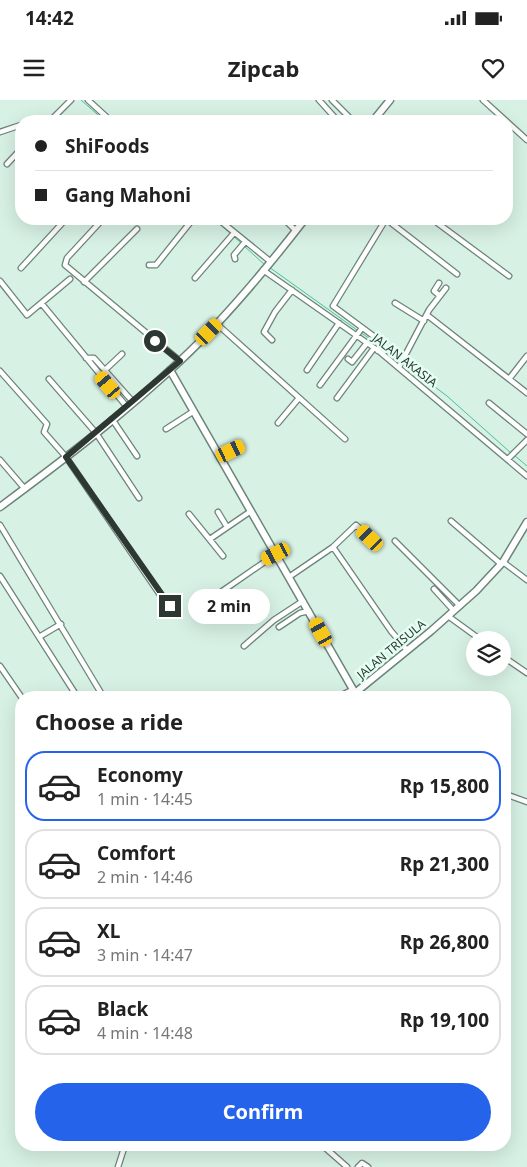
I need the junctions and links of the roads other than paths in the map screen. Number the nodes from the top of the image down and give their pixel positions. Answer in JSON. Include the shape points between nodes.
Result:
{"nodes":[{"id":1,"x":88,"y":100,"type":"edge"},
{"id":2,"x":319,"y":100,"type":"edge"},
{"id":3,"x":332,"y":100,"type":"edge"},
{"id":4,"x":483,"y":100,"type":"edge"},
{"id":5,"x":70,"y":101,"type":"edge"},
{"id":6,"x":389,"y":101,"type":"edge"},
{"id":7,"x":56,"y":115,"type":"edge"},
{"id":8,"x":104,"y":115,"type":"edge"},
{"id":9,"x":333,"y":115,"type":"edge"},
{"id":10,"x":347,"y":115,"type":"edge"},
{"id":11,"x":378,"y":115,"type":"edge"},
{"id":12,"x":500,"y":115,"type":"edge"},
{"id":13,"x":15,"y":127,"type":"edge"},
{"id":14,"x":513,"y":127,"type":"edge"},
{"id":15,"x":0,"y":132,"type":"edge"},
{"id":16,"x":527,"y":140,"type":"edge"},
{"id":17,"x":15,"y":155,"type":"edge"},
{"id":18,"x":7,"y":164,"type":"dead end"},
{"id":19,"x":60,"y":225,"type":"edge"},
{"id":20,"x":98,"y":225,"type":"edge"},
{"id":21,"x":188,"y":225,"type":"edge"},
{"id":22,"x":223,"y":225,"type":"edge"},
{"id":23,"x":290,"y":225,"type":"edge"},
{"id":24,"x":300,"y":225,"type":"edge"},
{"id":25,"x":382,"y":225,"type":"edge"},
{"id":26,"x":394,"y":225,"type":"edge"},
{"id":27,"x":440,"y":225,"type":"edge"},
{"id":28,"x":137,"y":228,"type":"dead end"},
{"id":29,"x":296,"y":231,"type":"junction"},
{"id":30,"x":232,"y":236,"type":"junction"},
{"id":31,"x":243,"y":244,"type":"junction"},
{"id":32,"x":235,"y":260,"type":"dead end"},
{"id":33,"x":149,"y":265,"type":"dead end"},
{"id":34,"x":266,"y":266,"type":"junction"},
{"id":35,"x":21,"y":268,"type":"dead end"},
{"id":36,"x":457,"y":274,"type":"dead end"},
{"id":37,"x":509,"y":276,"type":"dead end"},
{"id":38,"x":195,"y":278,"type":"dead end"},
{"id":39,"x":70,"y":279,"type":"dead end"},
{"id":40,"x":0,"y":281,"type":"edge"},
{"id":41,"x":84,"y":282,"type":"junction"},
{"id":42,"x":439,"y":283,"type":"dead end"},
{"id":43,"x":446,"y":288,"type":"dead end"},
{"id":44,"x":292,"y":290,"type":"junction"},
{"id":45,"x":440,"y":296,"type":"junction"},
{"id":46,"x":395,"y":303,"type":"dead end"},
{"id":47,"x":42,"y":304,"type":"junction"},
{"id":48,"x":427,"y":315,"type":"junction"},
{"id":49,"x":424,"y":321,"type":"junction"},
{"id":50,"x":339,"y":323,"type":"junction"},
{"id":51,"x":217,"y":324,"type":"junction"},
{"id":52,"x":362,"y":328,"type":"junction"},
{"id":53,"x":357,"y":336,"type":"junction"},
{"id":54,"x":272,"y":340,"type":"dead end"},
{"id":55,"x":367,"y":343,"type":"junction"},
{"id":56,"x":379,"y":348,"type":"junction"},
{"id":57,"x":122,"y":354,"type":"dead end"},
{"id":58,"x":527,"y":356,"type":"edge"},
{"id":59,"x":86,"y":358,"type":"junction"},
{"id":60,"x":348,"y":359,"type":"dead end"},
{"id":61,"x":180,"y":361,"type":"junction"},
{"id":62,"x":400,"y":365,"type":"junction"},
{"id":63,"x":106,"y":370,"type":"junction"},
{"id":64,"x":170,"y":370,"type":"junction"},
{"id":65,"x":307,"y":370,"type":"dead end"},
{"id":66,"x":0,"y":371,"type":"edge"},
{"id":67,"x":50,"y":379,"type":"dead end"},
{"id":68,"x":509,"y":379,"type":"junction"},
{"id":69,"x":320,"y":384,"type":"dead end"},
{"id":70,"x":527,"y":393,"type":"edge"},
{"id":71,"x":299,"y":398,"type":"junction"},
{"id":72,"x":337,"y":398,"type":"dead end"},
{"id":73,"x":134,"y":402,"type":"junction"},
{"id":74,"x":489,"y":403,"type":"dead end"},
{"id":75,"x":127,"y":407,"type":"junction"},
{"id":76,"x":194,"y":411,"type":"junction"},
{"id":77,"x":112,"y":419,"type":"junction"},
{"id":78,"x":278,"y":424,"type":"dead end"},
{"id":79,"x":166,"y":429,"type":"dead end"},
{"id":80,"x":96,"y":433,"type":"junction"},
{"id":81,"x":527,"y":434,"type":"edge"},
{"id":82,"x":345,"y":439,"type":"dead end"},
{"id":83,"x":527,"y":440,"type":"edge"},
{"id":84,"x":522,"y":445,"type":"junction"},
{"id":85,"x":241,"y":446,"type":"dead end"},
{"id":86,"x":527,"y":449,"type":"edge"},
{"id":87,"x":138,"y":456,"type":"dead end"},
{"id":88,"x":220,"y":456,"type":"junction"},
{"id":89,"x":66,"y":457,"type":"junction"},
{"id":90,"x":508,"y":458,"type":"junction"},
{"id":91,"x":0,"y":460,"type":"edge"},
{"id":92,"x":527,"y":476,"type":"edge"},
{"id":93,"x":21,"y":491,"type":"junction"},
{"id":94,"x":139,"y":498,"type":"dead end"},
{"id":95,"x":0,"y":507,"type":"edge"},
{"id":96,"x":251,"y":511,"type":"junction"},
{"id":97,"x":218,"y":512,"type":"dead end"},
{"id":98,"x":189,"y":514,"type":"dead end"},
{"id":99,"x":451,"y":522,"type":"dead end"},
{"id":100,"x":527,"y":522,"type":"edge"},
{"id":101,"x":0,"y":525,"type":"edge"},
{"id":102,"x":227,"y":527,"type":"junction"},
{"id":103,"x":210,"y":539,"type":"junction"},
{"id":104,"x":394,"y":542,"type":"dead end"},
{"id":105,"x":378,"y":545,"type":"dead end"},
{"id":106,"x":333,"y":547,"type":"junction"},
{"id":107,"x":276,"y":554,"type":"junction"},
{"id":108,"x":223,"y":556,"type":"dead end"},
{"id":109,"x":502,"y":563,"type":"junction"},
{"id":110,"x":0,"y":576,"type":"edge"},
{"id":111,"x":289,"y":577,"type":"junction"},
{"id":112,"x":527,"y":580,"type":"edge"},
{"id":113,"x":434,"y":589,"type":"dead end"},
{"id":114,"x":221,"y":592,"type":"dead end"},
{"id":115,"x":302,"y":601,"type":"junction"},
{"id":116,"x":172,"y":606,"type":"dead end"},
{"id":117,"x":460,"y":606,"type":"junction"},
{"id":118,"x":309,"y":611,"type":"junction"},
{"id":119,"x":451,"y":613,"type":"junction"},
{"id":120,"x":61,"y":624,"type":"junction"},
{"id":121,"x":279,"y":626,"type":"dead end"},
{"id":122,"x":471,"y":631,"type":"edge"},
{"id":123,"x":39,"y":637,"type":"junction"},
{"id":124,"x":244,"y":646,"type":"dead end"},
{"id":125,"x":408,"y":650,"type":"junction"},
{"id":126,"x":511,"y":662,"type":"edge"},
{"id":127,"x":0,"y":666,"type":"edge"},
{"id":128,"x":527,"y":673,"type":"edge"},
{"id":129,"x":17,"y":691,"type":"edge"},
{"id":130,"x":74,"y":691,"type":"edge"},
{"id":131,"x":100,"y":691,"type":"edge"},
{"id":132,"x":353,"y":691,"type":"edge"},
{"id":133,"x":357,"y":691,"type":"edge"},
{"id":134,"x":511,"y":796,"type":"edge"},
{"id":135,"x":527,"y":802,"type":"edge"},
{"id":136,"x":123,"y":1151,"type":"edge"},
{"id":137,"x":329,"y":1151,"type":"edge"},
{"id":138,"x":118,"y":1167,"type":"edge"},
{"id":139,"x":347,"y":1167,"type":"edge"},
{"id":140,"x":358,"y":1167,"type":"edge"},
{"id":141,"x":368,"y":1167,"type":"edge"}],
"edges":[{"from":1,"to":8,"type":"street"},
{"from":2,"to":9,"type":"street"},
{"from":3,"to":10,"type":"street"},
{"from":4,"to":12,"type":"street"},
{"from":5,"to":7,"type":"street"},
{"from":6,"to":11,"type":"street"},
{"from":13,"to":15,"type":"street"},
{"from":14,"to":16,"type":"street"},
{"from":17,"to":18,"type":"street"},
{"from":19,"to":35,"type":"street"},
{"from":20,"to":41,"type":"street","via":[[65,263],[69,271]]},
{"from":21,"to":33,"type":"street","via":[[156,265]]},
{"from":22,"to":30,"type":"street","name":"JALAN AKASIA"},
{"from":23,"to":29,"type":"street"},
{"from":24,"to":29,"type":"street"},
{"from":25,"to":52,"type":"street","via":[[333,306]]},
{"from":26,"to":36,"type":"street"},
{"from":27,"to":37,"type":"street"},
{"from":28,"to":41,"type":"street"},
{"from":29,"to":34,"type":"street"},
{"from":30,"to":31,"type":"street","name":"JALAN AKASIA"},
{"from":30,"to":38,"type":"street"},
{"from":31,"to":32,"type":"street","via":[[234,254]]},
{"from":31,"to":34,"type":"street","name":"JALAN AKASIA"},
{"from":34,"to":44,"type":"street","name":"JALAN AKASIA"},
{"from":34,"to":51,"type":"street"},
{"from":39,"to":47,"type":"street"},
{"from":40,"to":47,"type":"street","via":[[25,314]]},
{"from":41,"to":61,"type":"street"},
{"from":42,"to":45,"type":"street","via":[[434,291]]},
{"from":43,"to":45,"type":"street"},
{"from":44,"to":50,"type":"street","name":"JALAN AKASIA"},
{"from":44,"to":54,"type":"street","via":[[264,332]]},
{"from":45,"to":48,"type":"street"},
{"from":46,"to":49,"type":"street"},
{"from":47,"to":59,"type":"street"},
{"from":48,"to":49,"type":"street"},
{"from":48,"to":68,"type":"street"},
{"from":49,"to":62,"type":"street"},
{"from":50,"to":53,"type":"street","name":"JALAN AKASIA"},
{"from":50,"to":65,"type":"street"},
{"from":51,"to":61,"type":"street"},
{"from":51,"to":71,"type":"street"},
{"from":52,"to":53,"type":"street"},
{"from":52,"to":56,"type":"street"},
{"from":53,"to":55,"type":"street","name":"JALAN AKASIA"},
{"from":53,"to":69,"type":"street"},
{"from":55,"to":56,"type":"street","name":"JALAN AKASIA"},
{"from":55,"to":60,"type":"street","via":[[352,362]]},
{"from":56,"to":62,"type":"street","name":"JALAN AKASIA"},
{"from":56,"to":72,"type":"street"},
{"from":57,"to":63,"type":"street"},
{"from":58,"to":68,"type":"street"},
{"from":59,"to":63,"type":"street","via":[[94,358]]},
{"from":59,"to":75,"type":"street"},
{"from":61,"to":64,"type":"street"},
{"from":62,"to":90,"type":"street","name":"JALAN AKASIA"},
{"from":63,"to":73,"type":"street"},
{"from":64,"to":73,"type":"street"},
{"from":64,"to":76,"type":"street","name":"JALAN TRISULA"},
{"from":66,"to":89,"type":"street","via":[[47,424],[44,432]]},
{"from":67,"to":80,"type":"street"},
{"from":68,"to":70,"type":"street"},
{"from":71,"to":78,"type":"street"},
{"from":71,"to":82,"type":"street"},
{"from":73,"to":75,"type":"street"},
{"from":74,"to":81,"type":"street"},
{"from":75,"to":77,"type":"street"},
{"from":76,"to":79,"type":"street"},
{"from":76,"to":88,"type":"street","name":"JALAN TRISULA"},
{"from":77,"to":80,"type":"street"},
{"from":77,"to":87,"type":"street"},
{"from":80,"to":89,"type":"street"},
{"from":80,"to":94,"type":"street"},
{"from":83,"to":84,"type":"street"},
{"from":84,"to":86,"type":"street"},
{"from":84,"to":90,"type":"street"},
{"from":85,"to":88,"type":"street"},
{"from":88,"to":96,"type":"street","name":"JALAN TRISULA"},
{"from":89,"to":93,"type":"street"},
{"from":89,"to":116,"type":"street","via":[[168,605]]},
{"from":90,"to":92,"type":"street","name":"JALAN AKASIA"},
{"from":91,"to":93,"type":"street"},
{"from":93,"to":95,"type":"street"},
{"from":96,"to":102,"type":"street"},
{"from":96,"to":107,"type":"street","name":"JALAN TRISULA"},
{"from":97,"to":102,"type":"street"},
{"from":98,"to":103,"type":"street"},
{"from":99,"to":109,"type":"street"},
{"from":100,"to":109,"type":"street","name":"JALAN TRISULA"},
{"from":101,"to":120,"type":"street"},
{"from":102,"to":103,"type":"street"},
{"from":103,"to":108,"type":"street"},
{"from":104,"to":117,"type":"street"},
{"from":105,"to":106,"type":"street","via":[[356,525]]},
{"from":106,"to":111,"type":"street"},
{"from":106,"to":125,"type":"street"},
{"from":107,"to":111,"type":"street","name":"JALAN TRISULA"},
{"from":107,"to":114,"type":"street"},
{"from":109,"to":112,"type":"street"},
{"from":109,"to":117,"type":"street","name":"JALAN TRISULA"},
{"from":110,"to":123,"type":"street"},
{"from":111,"to":115,"type":"street","name":"JALAN TRISULA"},
{"from":113,"to":119,"type":"street"},
{"from":115,"to":118,"type":"street","name":"JALAN TRISULA"},
{"from":115,"to":124,"type":"street"},
{"from":117,"to":119,"type":"street","name":"JALAN TRISULA"},
{"from":118,"to":121,"type":"street"},
{"from":118,"to":132,"type":"street","name":"JALAN TRISULA"},
{"from":119,"to":122,"type":"street"},
{"from":119,"to":125,"type":"street","name":"JALAN TRISULA"},
{"from":120,"to":123,"type":"street"},
{"from":120,"to":131,"type":"street"},
{"from":123,"to":130,"type":"street"},
{"from":125,"to":133,"type":"street","name":"JALAN TRISULA"},
{"from":126,"to":128,"type":"street"},
{"from":127,"to":129,"type":"street"},
{"from":134,"to":135,"type":"street"},
{"from":136,"to":138,"type":"street"},
{"from":137,"to":139,"type":"street"},
{"from":140,"to":141,"type":"street","via":[[362,1163]]}]}
